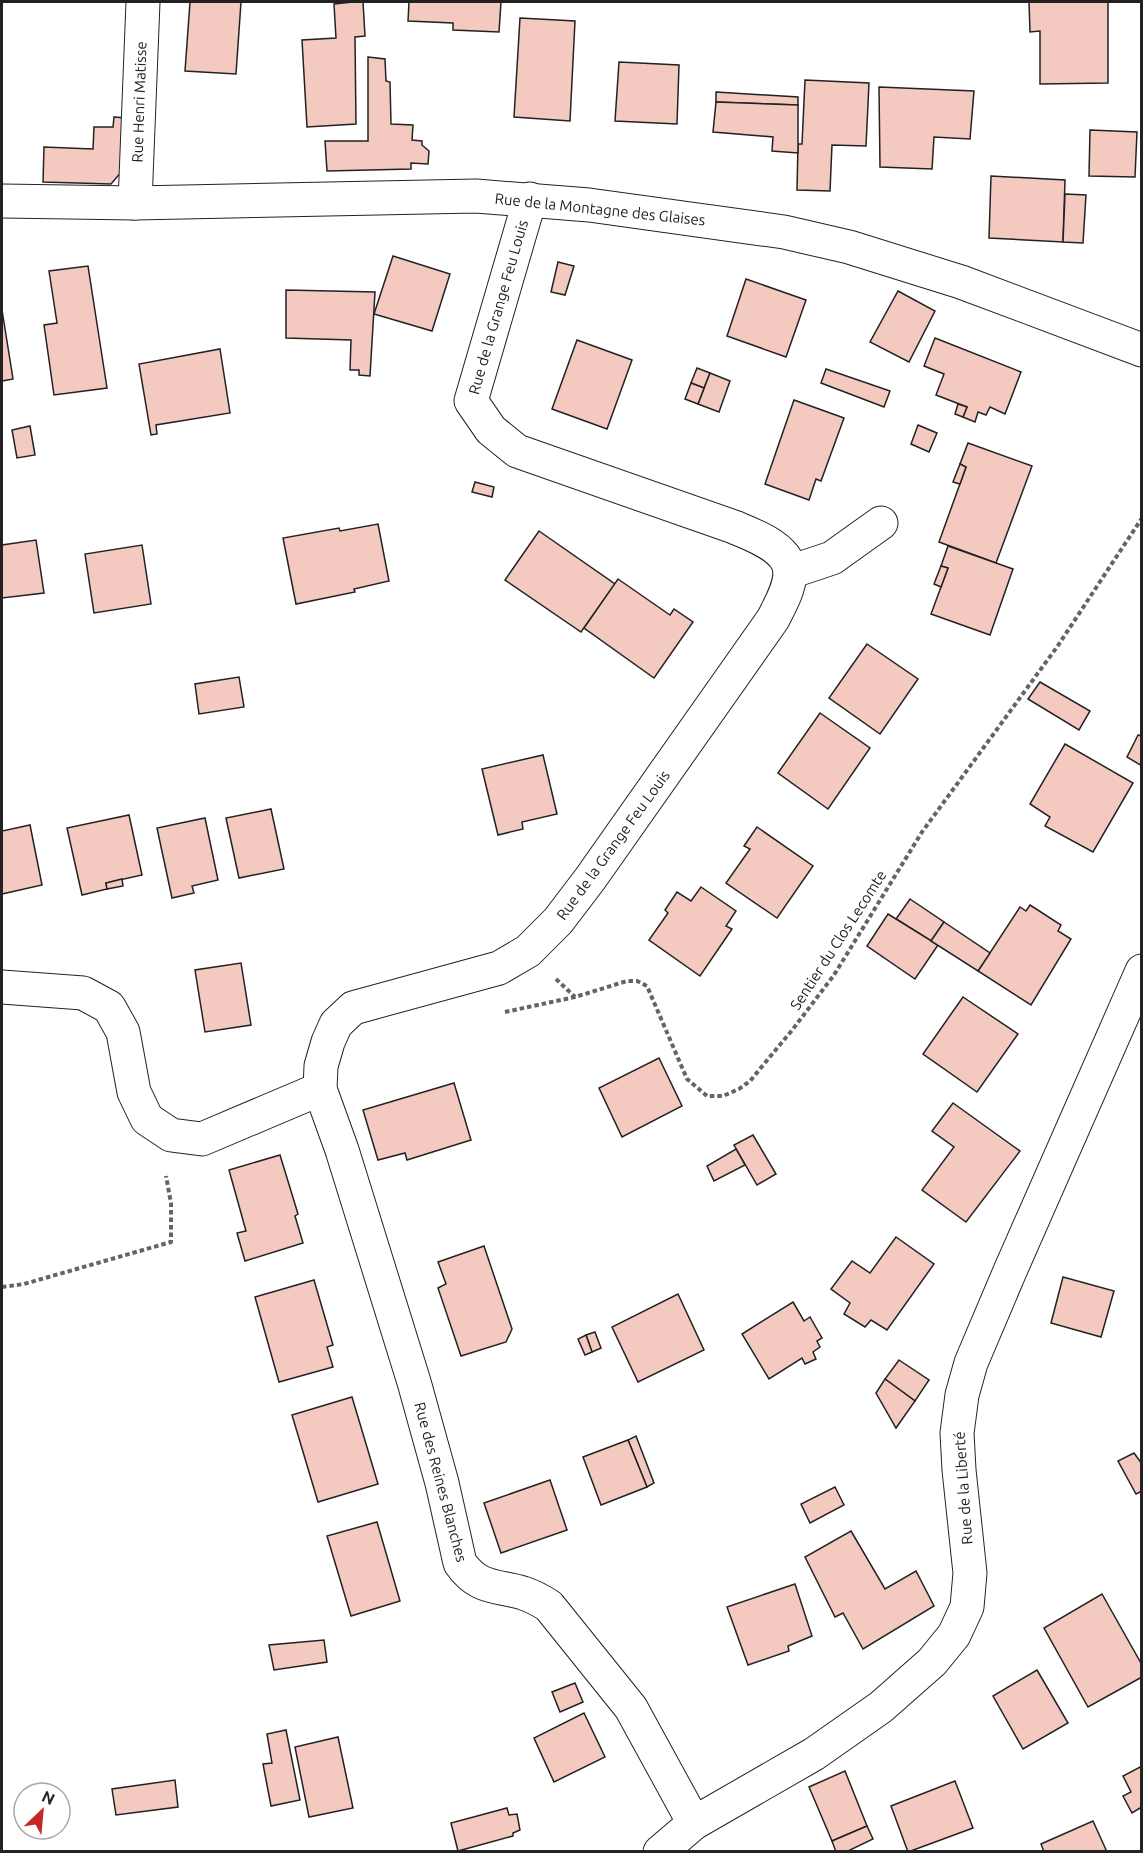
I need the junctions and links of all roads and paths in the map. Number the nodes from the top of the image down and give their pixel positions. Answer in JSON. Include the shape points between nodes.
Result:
{"nodes":[{"id":1,"x":143,"y":2,"type":"edge"},
{"id":2,"x":530,"y":199,"type":"junction"},
{"id":3,"x":2,"y":201,"type":"edge"},
{"id":4,"x":135,"y":203,"type":"junction"},
{"id":5,"x":1142,"y":350,"type":"edge"},
{"id":6,"x":1142,"y":518,"type":"edge"},
{"id":7,"x":882,"y":523,"type":"dead end"},
{"id":8,"x":790,"y":572,"type":"junction"},
{"id":9,"x":1142,"y":971,"type":"edge"},
{"id":10,"x":2,"y":987,"type":"edge"},
{"id":11,"x":495,"y":1015,"type":"dead end"},
{"id":12,"x":320,"y":1089,"type":"junction"},
{"id":13,"x":171,"y":1135,"type":"junction"},
{"id":14,"x":2,"y":1287,"type":"edge"},
{"id":15,"x":694,"y":1824,"type":"junction"},
{"id":16,"x":660,"y":1851,"type":"edge"}],
"edges":[{"from":1,"to":4,"type":"street","name":"Rue Henri Matisse"},
{"from":2,"to":4,"type":"street","name":"Rue de la Montagne des Glaises","via":[[476,195]]},
{"from":2,"to":5,"type":"street","name":"Rue de la Montagne des Glaises","via":[[784,232],[849,247],[961,282]]},
{"from":2,"to":8,"type":"street","name":"Rue de la Grange Feu Louis","via":[[471,401],[484,420],[517,451],[766,540],[782,554]]},
{"from":3,"to":4,"type":"street","name":"Rue de la Montagne des Glaises"},
{"from":6,"to":11,"type":"path","name":"Sentier du Clos Lecomte","via":[[1057,647],[922,832],[834,975],[750,1081],[723,1096],[707,1096],[697,1088],[687,1079],[646,986],[637,981]]},
{"from":7,"to":8,"type":"street","via":[[832,558]]},
{"from":8,"to":12,"type":"street","name":"Rue de la Grange Feu Louis","via":[[785,595],[773,619],[558,921],[528,951],[499,968],[353,1008],[336,1024],[328,1042]]},
{"from":9,"to":15,"type":"street","name":"Rue de la Liberté","via":[[1010,1271],[962,1395],[957,1433],[970,1573],[967,1607],[954,1635],[932,1662],[881,1707],[814,1754]]},
{"from":10,"to":13,"type":"street","via":[[83,993],[109,1006],[123,1032],[134,1092],[147,1119]]},
{"from":12,"to":13,"type":"street","via":[[202,1139]]},
{"from":12,"to":15,"type":"street","name":"Rue des Reines Blanches","via":[[414,1382],[460,1563],[477,1581],[522,1593],[549,1606],[631,1708]]},
{"from":13,"to":14,"type":"path","via":[[165,1163],[171,1242]]},
{"from":15,"to":16,"type":"street","name":"Rue de la Liberté"}]}
